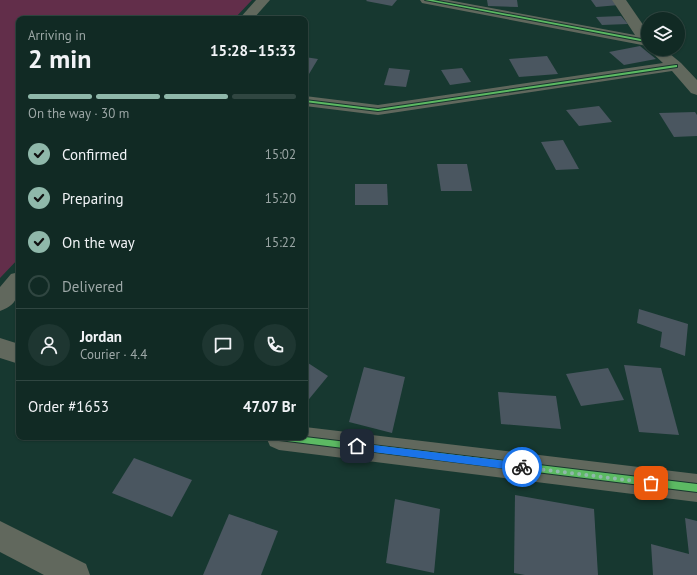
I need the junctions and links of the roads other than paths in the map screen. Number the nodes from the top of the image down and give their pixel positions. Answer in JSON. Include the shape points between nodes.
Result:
{"nodes":[{"id":1,"x":263,"y":0,"type":"edge"},
{"id":2,"x":427,"y":0,"type":"edge"},
{"id":3,"x":619,"y":0,"type":"edge"},
{"id":4,"x":249,"y":16,"type":"edge"},
{"id":5,"x":641,"y":31,"type":"edge"},
{"id":6,"x":641,"y":42,"type":"edge"},
{"id":7,"x":664,"y":56,"type":"edge"},
{"id":8,"x":676,"y":66,"type":"junction"},
{"id":9,"x":697,"y":90,"type":"edge"},
{"id":10,"x":308,"y":101,"type":"edge"},
{"id":11,"x":16,"y":283,"type":"edge"},
{"id":12,"x":0,"y":302,"type":"edge"},
{"id":13,"x":0,"y":348,"type":"edge"},
{"id":14,"x":16,"y":353,"type":"edge"},
{"id":15,"x":304,"y":440,"type":"edge"},
{"id":16,"x":697,"y":488,"type":"edge"},
{"id":17,"x":0,"y":536,"type":"edge"},
{"id":18,"x":75,"y":575,"type":"edge"}],
"edges":[{"from":1,"to":4,"type":"street"},
{"from":2,"to":6,"type":"street"},
{"from":3,"to":5,"type":"street"},
{"from":7,"to":8,"type":"street"},
{"from":8,"to":9,"type":"street"},
{"from":8,"to":10,"type":"street","via":[[378,110]]},
{"from":11,"to":12,"type":"street"},
{"from":13,"to":14,"type":"street"},
{"from":15,"to":16,"type":"street"},
{"from":17,"to":18,"type":"street"}]}
